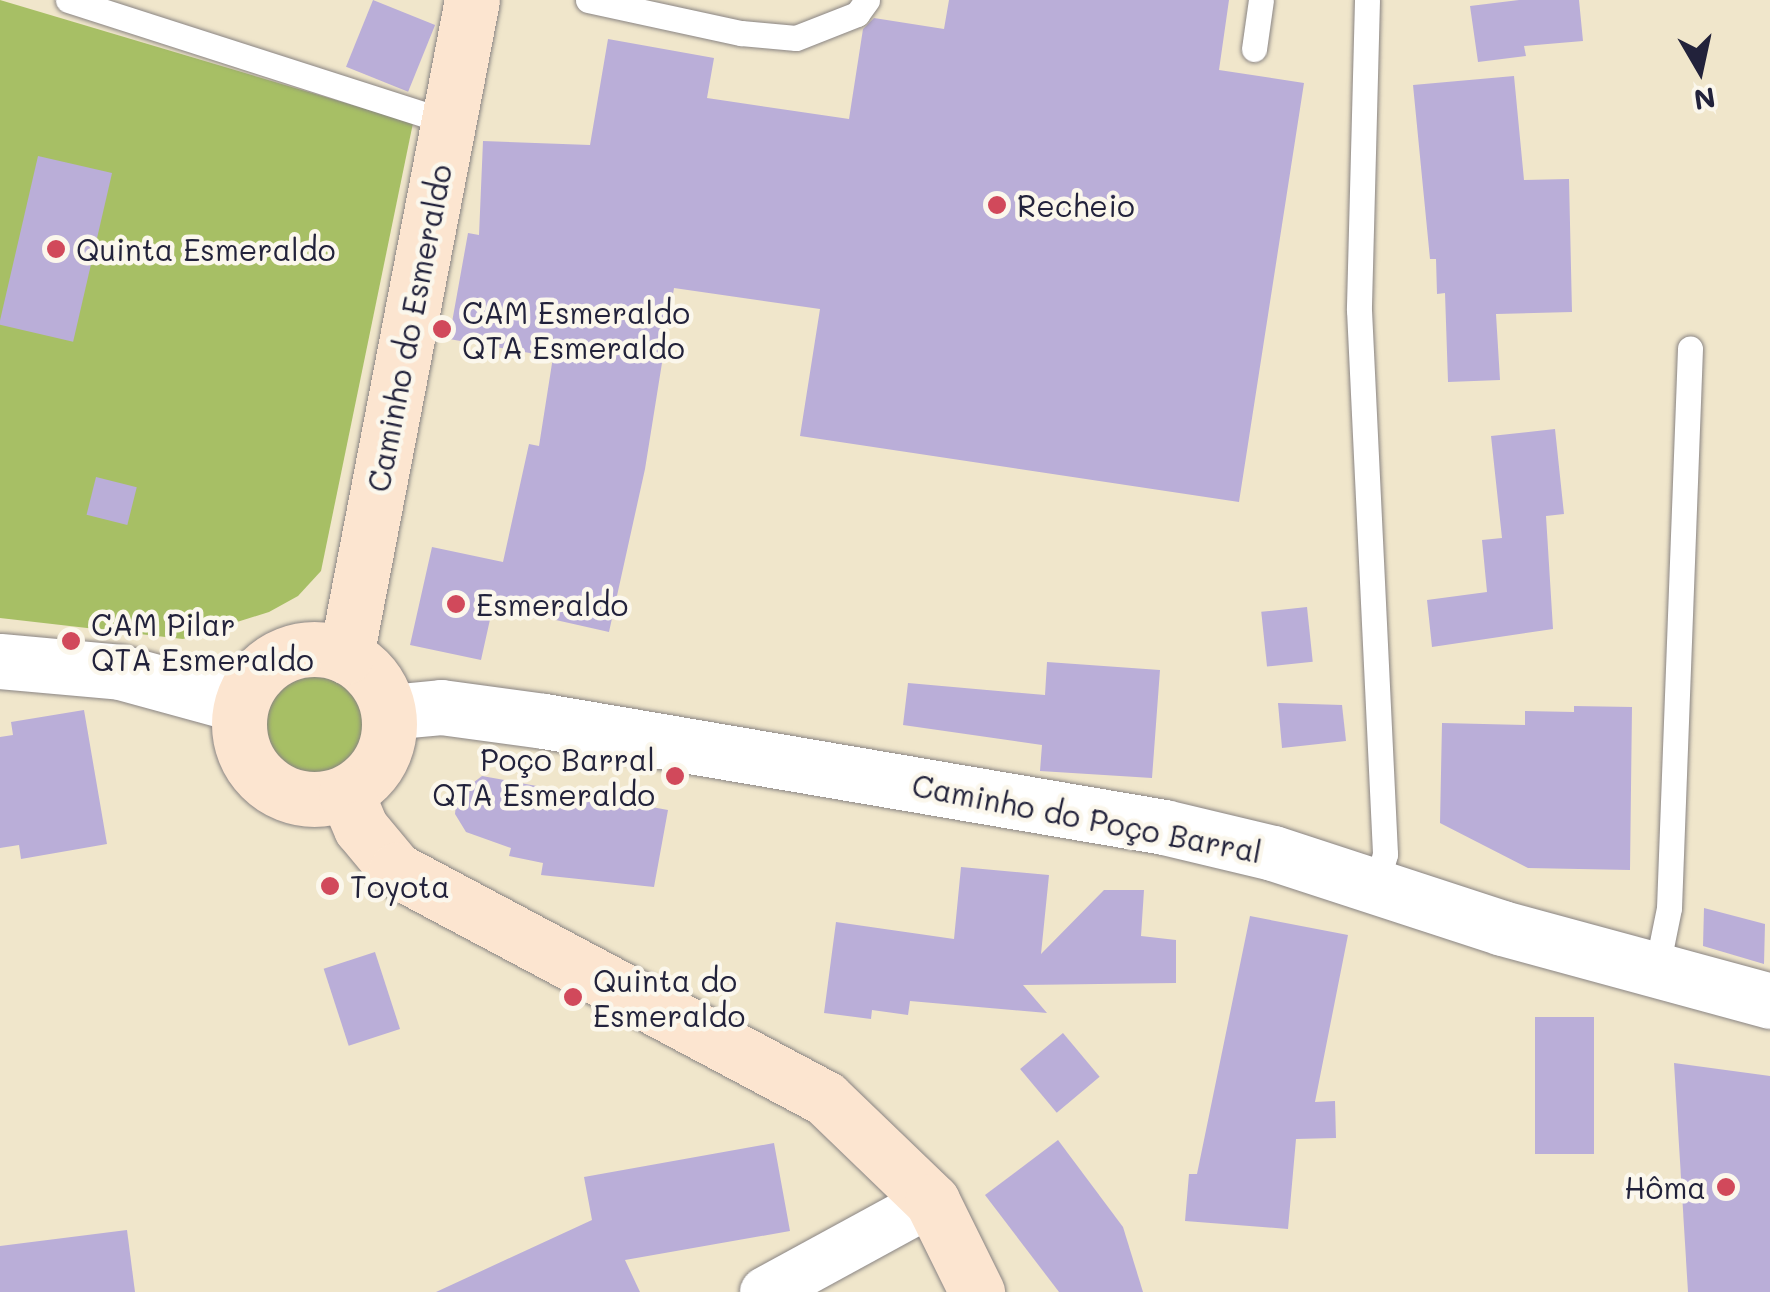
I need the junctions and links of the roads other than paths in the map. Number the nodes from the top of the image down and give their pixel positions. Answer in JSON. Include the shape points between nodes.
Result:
{"nodes":[{"id":1,"x":68,"y":0,"type":"edge"},
{"id":2,"x":472,"y":0,"type":"edge"},
{"id":3,"x":588,"y":0,"type":"edge"},
{"id":4,"x":868,"y":0,"type":"edge"},
{"id":5,"x":1261,"y":0,"type":"edge"},
{"id":6,"x":1367,"y":0,"type":"edge"},
{"id":7,"x":1254,"y":49,"type":"dead end"},
{"id":8,"x":449,"y":122,"type":"junction"},
{"id":9,"x":1690,"y":348,"type":"dead end"},
{"id":10,"x":346,"y":656,"type":"junction"},
{"id":11,"x":0,"y":661,"type":"edge"},
{"id":12,"x":241,"y":705,"type":"junction"},
{"id":13,"x":390,"y":712,"type":"junction"},
{"id":14,"x":346,"y":793,"type":"junction"},
{"id":15,"x":1376,"y":887,"type":"junction"},
{"id":16,"x":1656,"y":972,"type":"junction"},
{"id":17,"x":1770,"y":1001,"type":"edge"},
{"id":18,"x":932,"y":1201,"type":"junction"},
{"id":19,"x":764,"y":1292,"type":"edge"},
{"id":20,"x":977,"y":1292,"type":"edge"}],
"edges":[{"from":1,"to":8,"type":"lane"},
{"from":2,"to":8,"type":"main road","name":"Caminho do Esmeraldo"},
{"from":3,"to":4,"type":"lane","via":[[796,38],[856,14]]},
{"from":5,"to":7,"type":"lane"},
{"from":6,"to":15,"type":"lane","via":[[1360,310],[1385,854]]},
{"from":8,"to":10,"type":"main road","name":"Caminho do Esmeraldo"},
{"from":9,"to":16,"type":"lane","via":[[1669,908]]},
{"from":10,"to":12,"type":"main road","via":[[312,648],[288,653],[250,683]]},
{"from":10,"to":13,"type":"main road","via":[[371,674]]},
{"from":11,"to":12,"type":"street","via":[[120,672]]},
{"from":12,"to":14,"type":"main road","via":[[238,730],[259,776],[304,798]]},
{"from":13,"to":14,"type":"main road","via":[[382,757]]},
{"from":13,"to":15,"type":"street","name":"Caminho do Poço Barral","via":[[440,708],[544,721],[1164,828]]},
{"from":14,"to":18,"type":"main road","via":[[362,828],[396,870],[825,1098]]},
{"from":15,"to":16,"type":"street","name":"Caminho do Poço Barral"},
{"from":16,"to":17,"type":"street","name":"Caminho do Poço Barral"},
{"from":18,"to":19,"type":"street"},
{"from":18,"to":20,"type":"main road"}]}
